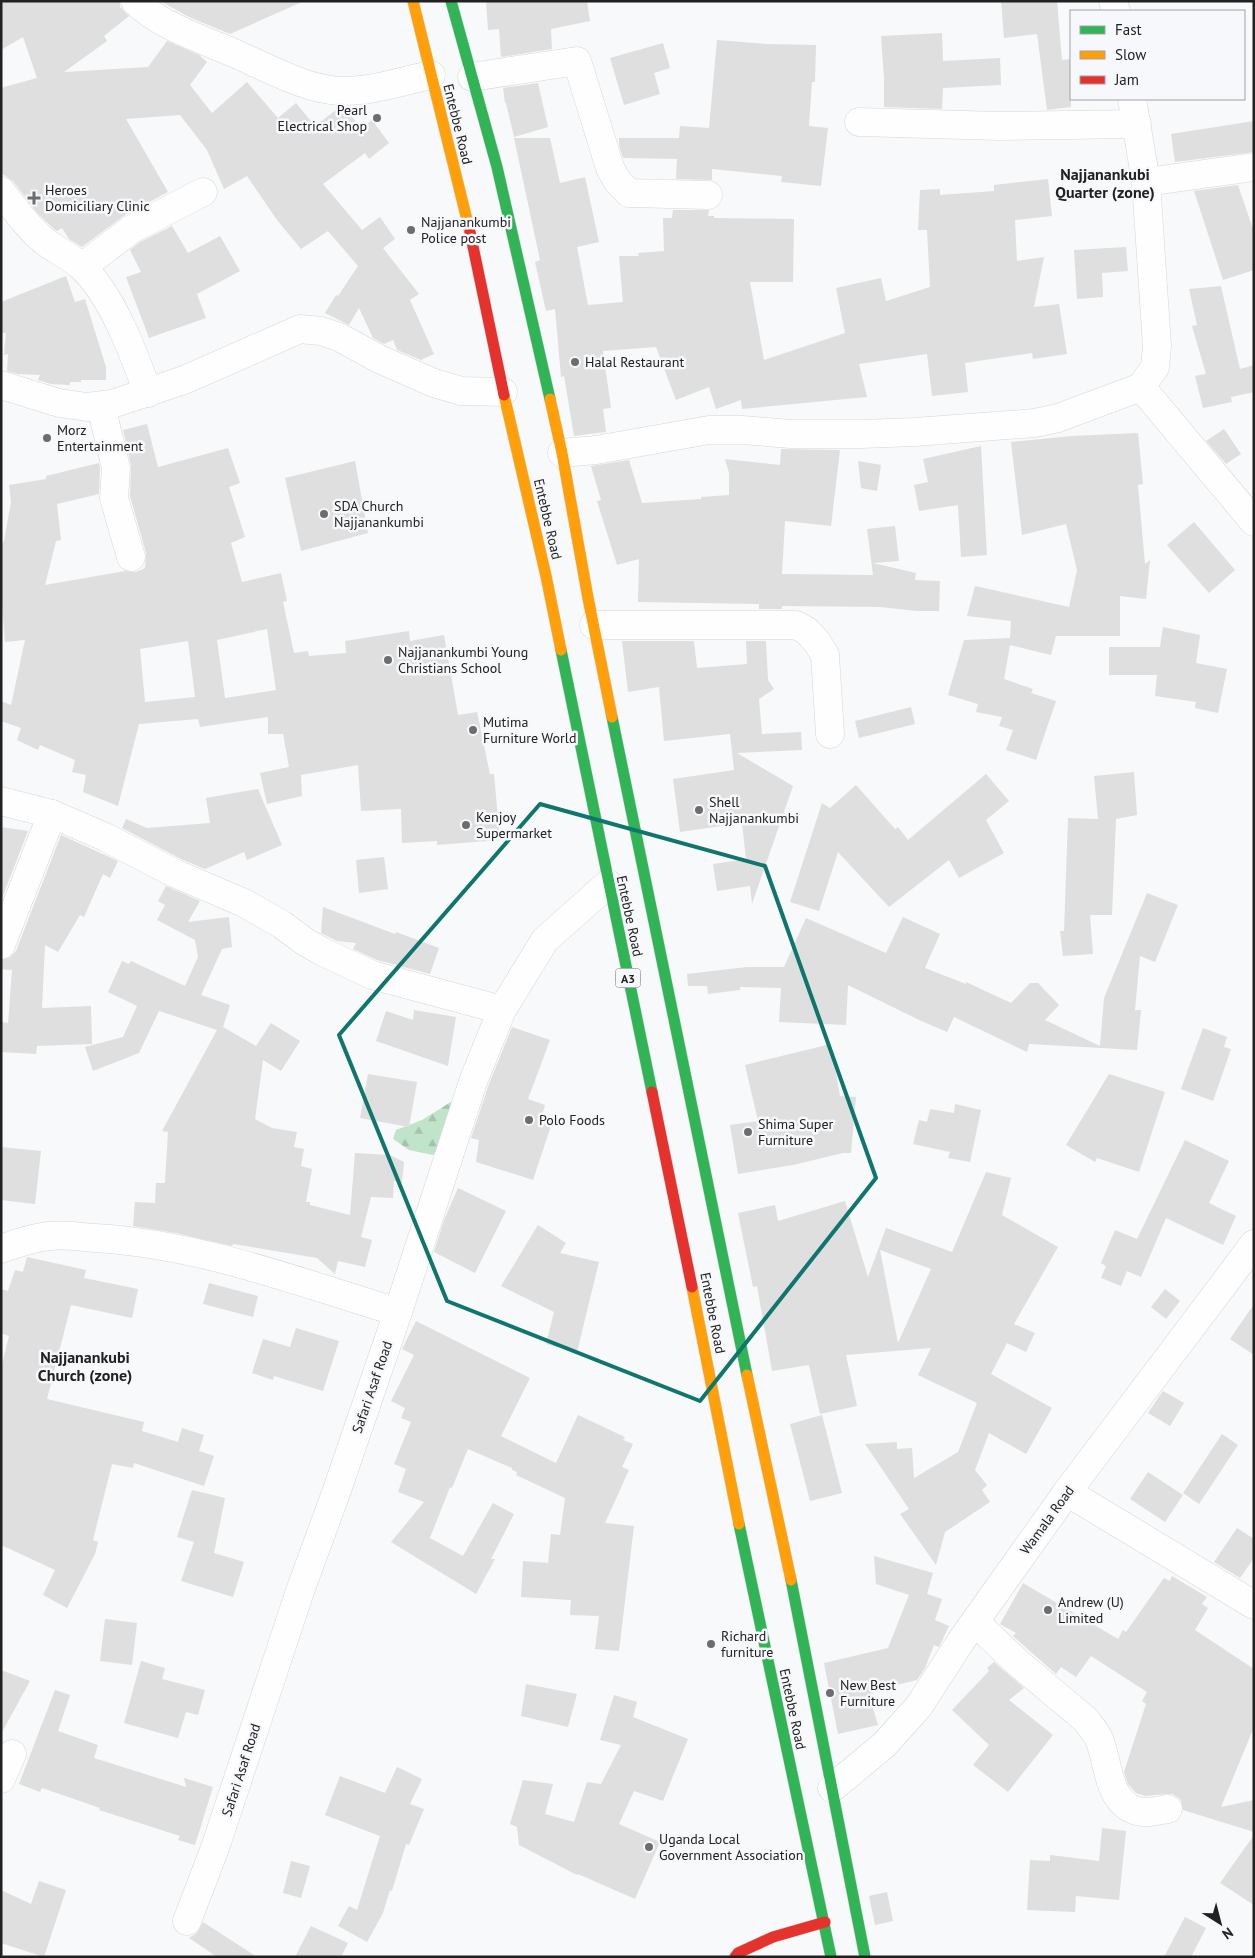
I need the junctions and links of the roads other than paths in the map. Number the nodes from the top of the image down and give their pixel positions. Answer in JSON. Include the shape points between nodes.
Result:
{"nodes":[{"id":1,"x":135,"y":1,"type":"edge"},
{"id":2,"x":413,"y":1,"type":"edge"},
{"id":3,"x":451,"y":1,"type":"edge"},
{"id":4,"x":431,"y":75,"type":"junction"},
{"id":5,"x":472,"y":77,"type":"junction"},
{"id":6,"x":1135,"y":111,"type":"edge"},
{"id":7,"x":859,"y":122,"type":"dead end"},
{"id":8,"x":1254,"y":167,"type":"edge"},
{"id":9,"x":1146,"y":182,"type":"junction"},
{"id":10,"x":1,"y":191,"type":"edge"},
{"id":11,"x":203,"y":192,"type":"dead end"},
{"id":12,"x":708,"y":195,"type":"dead end"},
{"id":13,"x":82,"y":267,"type":"junction"},
{"id":14,"x":1,"y":385,"type":"edge"},
{"id":15,"x":1141,"y":387,"type":"junction"},
{"id":16,"x":503,"y":392,"type":"junction"},
{"id":17,"x":148,"y":393,"type":"junction"},
{"id":18,"x":101,"y":406,"type":"junction"},
{"id":19,"x":562,"y":453,"type":"junction"},
{"id":20,"x":1251,"y":515,"type":"edge"},
{"id":21,"x":131,"y":557,"type":"dead end"},
{"id":22,"x":594,"y":625,"type":"junction"},
{"id":23,"x":830,"y":734,"type":"dead end"},
{"id":24,"x":1,"y":801,"type":"edge"},
{"id":25,"x":52,"y":814,"type":"junction"},
{"id":26,"x":608,"y":884,"type":"junction"},
{"id":27,"x":1,"y":945,"type":"edge"},
{"id":28,"x":502,"y":1010,"type":"junction"},
{"id":29,"x":1254,"y":1244,"type":"edge"},
{"id":30,"x":1,"y":1248,"type":"edge"},
{"id":31,"x":398,"y":1312,"type":"junction"},
{"id":32,"x":1067,"y":1492,"type":"junction"},
{"id":33,"x":1254,"y":1605,"type":"edge"},
{"id":34,"x":975,"y":1622,"type":"junction"},
{"id":35,"x":12,"y":1754,"type":"dead end"},
{"id":36,"x":1,"y":1780,"type":"edge"},
{"id":37,"x":832,"y":1788,"type":"junction"},
{"id":38,"x":1168,"y":1809,"type":"dead end"},
{"id":39,"x":187,"y":1921,"type":"dead end"},
{"id":40,"x":825,"y":1922,"type":"junction"},
{"id":41,"x":736,"y":1957,"type":"edge"},
{"id":42,"x":831,"y":1957,"type":"edge"},
{"id":43,"x":865,"y":1957,"type":"edge"}],
"edges":[{"from":1,"to":4,"type":"street","via":[[145,11],[173,26],[285,76],[325,89],[354,91]]},
{"from":2,"to":4,"type":"main road","name":"Entebbe Road","number":"A3"},
{"from":3,"to":5,"type":"main road","name":"Entebbe Road"},
{"from":4,"to":16,"type":"main road","name":"Entebbe Road","number":"A3","via":[[469,229]]},
{"from":5,"to":12,"type":"street","via":[[577,60],[610,168],[618,182],[629,193]]},
{"from":5,"to":19,"type":"main road","name":"Entebbe Road","via":[[497,167]]},
{"from":6,"to":7,"type":"street","via":[[1000,126]]},
{"from":6,"to":9,"type":"street"},
{"from":8,"to":9,"type":"street"},
{"from":9,"to":15,"type":"street","via":[[1157,346],[1155,368]]},
{"from":10,"to":13,"type":"street","via":[[45,242]]},
{"from":11,"to":13,"type":"street","via":[[132,229]]},
{"from":13,"to":17,"type":"street","via":[[105,297]]},
{"from":14,"to":18,"type":"street","via":[[59,403]]},
{"from":15,"to":19,"type":"street","via":[[1058,418],[1035,423],[862,434],[708,430]]},
{"from":15,"to":20,"type":"street"},
{"from":16,"to":17,"type":"street","via":[[461,392],[379,359],[340,338],[322,331],[300,329]]},
{"from":16,"to":26,"type":"main road","name":"Entebbe Road","number":"A3","via":[[546,576]]},
{"from":17,"to":18,"type":"street"},
{"from":18,"to":21,"type":"street","via":[[116,468],[114,498]]},
{"from":19,"to":22,"type":"main road","name":"Entebbe Road"},
{"from":22,"to":23,"type":"street","via":[[796,625],[807,631],[824,655]]},
{"from":22,"to":37,"type":"main road","name":"Entebbe Road"},
{"from":24,"to":25,"type":"street"},
{"from":25,"to":27,"type":"street"},
{"from":25,"to":28,"type":"street","via":[[244,903],[346,964],[380,978]]},
{"from":26,"to":28,"type":"street","name":"Safari Asaf Road","via":[[545,940]]},
{"from":26,"to":40,"type":"main road","name":"Entebbe Road","number":"A3","via":[[762,1636]]},
{"from":28,"to":31,"type":"street","name":"Safari Asaf Road","via":[[474,1079]]},
{"from":29,"to":32,"type":"street","name":"Wamala Road"},
{"from":30,"to":31,"type":"street","via":[[50,1236],[166,1246],[229,1261]]},
{"from":31,"to":39,"type":"street","name":"Safari Asaf Road","via":[[300,1591],[215,1848]]},
{"from":32,"to":33,"type":"street"},
{"from":32,"to":34,"type":"street","name":"Wamala Road"},
{"from":34,"to":37,"type":"street","name":"Wamala Road","via":[[919,1706],[884,1745]]},
{"from":34,"to":38,"type":"street","via":[[1094,1730],[1112,1785],[1120,1799],[1138,1811]]},
{"from":35,"to":36,"type":"street"},
{"from":37,"to":43,"type":"main road","name":"Entebbe Road"},
{"from":40,"to":41,"type":"main road","via":[[773,1937],[738,1953]]},
{"from":40,"to":42,"type":"main road","name":"Entebbe Road","number":"A3"}]}
